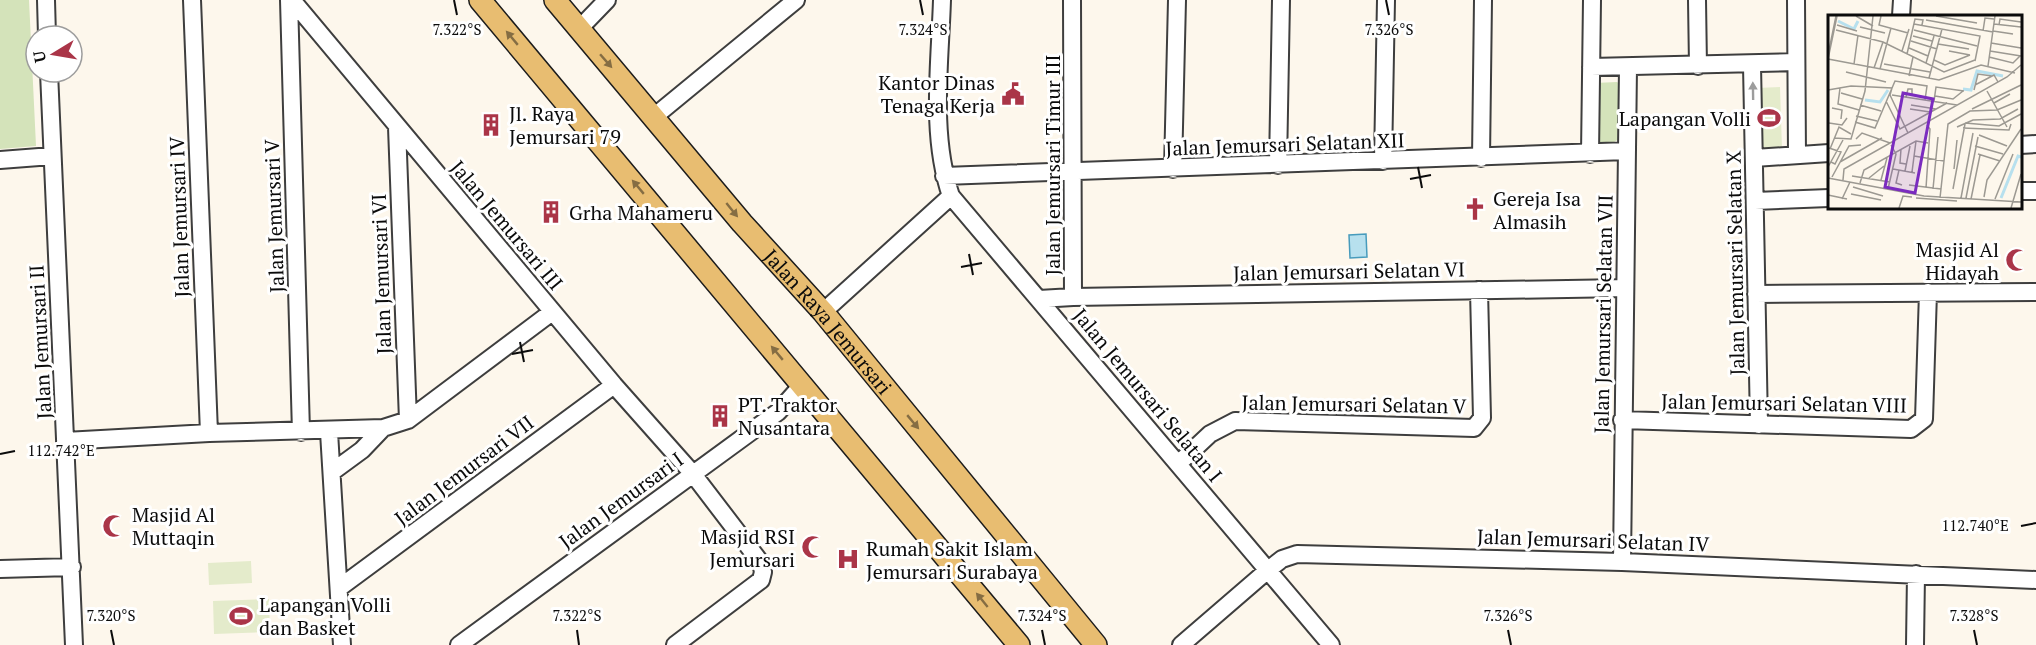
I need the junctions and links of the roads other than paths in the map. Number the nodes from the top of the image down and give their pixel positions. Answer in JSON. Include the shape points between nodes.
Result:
{"nodes":[{"id":1,"x":46,"y":0,"type":"edge"},
{"id":2,"x":192,"y":0,"type":"edge"},
{"id":3,"x":290,"y":0,"type":"edge"},
{"id":4,"x":480,"y":0,"type":"edge"},
{"id":5,"x":555,"y":0,"type":"edge"},
{"id":6,"x":607,"y":0,"type":"edge"},
{"id":7,"x":796,"y":0,"type":"edge"},
{"id":8,"x":942,"y":0,"type":"edge"},
{"id":9,"x":1072,"y":0,"type":"edge"},
{"id":10,"x":1177,"y":0,"type":"edge"},
{"id":11,"x":1281,"y":0,"type":"edge"},
{"id":12,"x":1386,"y":0,"type":"edge"},
{"id":13,"x":1483,"y":0,"type":"edge"},
{"id":14,"x":1592,"y":0,"type":"edge"},
{"id":15,"x":1697,"y":0,"type":"edge"},
{"id":16,"x":1796,"y":0,"type":"edge"},
{"id":17,"x":1902,"y":0,"type":"edge"},
{"id":18,"x":1901,"y":15,"type":"edge"},
{"id":19,"x":47,"y":24,"type":"edge"},
{"id":20,"x":579,"y":29,"type":"junction"},
{"id":21,"x":1797,"y":62,"type":"junction"},
{"id":22,"x":1752,"y":65,"type":"junction"},
{"id":23,"x":1698,"y":66,"type":"junction"},
{"id":24,"x":1591,"y":67,"type":"junction"},
{"id":25,"x":1628,"y":67,"type":"junction"},
{"id":26,"x":49,"y":84,"type":"edge"},
{"id":27,"x":655,"y":116,"type":"junction"},
{"id":28,"x":397,"y":127,"type":"junction"},
{"id":29,"x":2036,"y":144,"type":"edge"},
{"id":30,"x":2021,"y":145,"type":"edge"},
{"id":31,"x":1627,"y":151,"type":"junction"},
{"id":32,"x":1828,"y":153,"type":"edge"},
{"id":33,"x":1590,"y":154,"type":"junction"},
{"id":34,"x":1797,"y":155,"type":"junction"},
{"id":35,"x":51,"y":156,"type":"junction"},
{"id":36,"x":1481,"y":158,"type":"junction"},
{"id":37,"x":1754,"y":158,"type":"junction"},
{"id":38,"x":0,"y":160,"type":"edge"},
{"id":39,"x":1383,"y":161,"type":"junction"},
{"id":40,"x":1278,"y":165,"type":"junction"},
{"id":41,"x":1173,"y":170,"type":"junction"},
{"id":42,"x":943,"y":172,"type":"junction"},
{"id":43,"x":1073,"y":173,"type":"junction"},
{"id":44,"x":951,"y":196,"type":"junction"},
{"id":45,"x":1828,"y":198,"type":"edge"},
{"id":46,"x":1755,"y":201,"type":"junction"},
{"id":47,"x":1625,"y":288,"type":"junction"},
{"id":48,"x":1479,"y":290,"type":"junction"},
{"id":49,"x":1928,"y":292,"type":"junction"},
{"id":50,"x":2036,"y":292,"type":"edge"},
{"id":51,"x":1756,"y":294,"type":"junction"},
{"id":52,"x":1073,"y":297,"type":"junction"},
{"id":53,"x":1039,"y":299,"type":"junction"},
{"id":54,"x":552,"y":312,"type":"junction"},
{"id":55,"x":823,"y":312,"type":"junction"},
{"id":56,"x":803,"y":384,"type":"junction"},
{"id":57,"x":614,"y":385,"type":"junction"},
{"id":58,"x":408,"y":420,"type":"junction"},
{"id":59,"x":1622,"y":420,"type":"junction"},
{"id":60,"x":1759,"y":425,"type":"junction"},
{"id":61,"x":383,"y":428,"type":"junction"},
{"id":62,"x":302,"y":432,"type":"junction"},
{"id":63,"x":329,"y":432,"type":"junction"},
{"id":64,"x":209,"y":433,"type":"junction"},
{"id":65,"x":66,"y":441,"type":"junction"},
{"id":66,"x":1178,"y":464,"type":"junction"},
{"id":67,"x":332,"y":472,"type":"junction"},
{"id":68,"x":693,"y":474,"type":"junction"},
{"id":69,"x":1622,"y":562,"type":"junction"},
{"id":70,"x":72,"y":567,"type":"junction"},
{"id":71,"x":0,"y":569,"type":"edge"},
{"id":72,"x":1268,"y":570,"type":"junction"},
{"id":73,"x":1916,"y":574,"type":"junction"},
{"id":74,"x":2036,"y":580,"type":"edge"},
{"id":75,"x":339,"y":588,"type":"junction"},
{"id":76,"x":74,"y":645,"type":"edge"},
{"id":77,"x":342,"y":645,"type":"edge"},
{"id":78,"x":459,"y":645,"type":"edge"},
{"id":79,"x":675,"y":645,"type":"edge"},
{"id":80,"x":1019,"y":645,"type":"edge"},
{"id":81,"x":1096,"y":645,"type":"edge"},
{"id":82,"x":1181,"y":645,"type":"edge"},
{"id":83,"x":1332,"y":645,"type":"edge"},
{"id":84,"x":1915,"y":645,"type":"edge"}],
"edges":[{"from":1,"to":19,"type":"street"},
{"from":2,"to":64,"type":"street","name":"Jalan Jemursari IV"},
{"from":3,"to":28,"type":"street","name":"Jalan Jemursari III"},
{"from":3,"to":62,"type":"street","name":"Jalan Jemursari V"},
{"from":56,"to":4,"type":"main road","one_way":true},
{"from":5,"to":20,"type":"main road","name":"Jalan Raya Jemursari"},
{"from":6,"to":20,"type":"street"},
{"from":7,"to":27,"type":"street"},
{"from":8,"to":42,"type":"street","name":"Jalan Jemursari Selatan I","via":[[939,111]]},
{"from":9,"to":43,"type":"street","name":"Jalan Jemursari Timur III"},
{"from":10,"to":41,"type":"street"},
{"from":11,"to":40,"type":"street"},
{"from":12,"to":39,"type":"street"},
{"from":13,"to":36,"type":"street"},
{"from":14,"to":24,"type":"street"},
{"from":15,"to":23,"type":"street"},
{"from":16,"to":21,"type":"street"},
{"from":17,"to":18,"type":"street"},
{"from":20,"to":27,"type":"main road","name":"Jalan Raya Jemursari","one_way":true},
{"from":21,"to":22,"type":"street"},
{"from":21,"to":34,"type":"street"},
{"from":22,"to":23,"type":"street"},
{"from":37,"to":22,"type":"street","name":"Jalan Jemursari Selatan X","one_way":true},
{"from":23,"to":25,"type":"street"},
{"from":24,"to":25,"type":"street"},
{"from":24,"to":33,"type":"street"},
{"from":25,"to":31,"type":"street","name":"Jalan Jemursari Selatan VII"},
{"from":26,"to":35,"type":"street","name":"Jalan Jemursari II"},
{"from":27,"to":55,"type":"main road","name":"Jalan Raya Jemursari","one_way":true,"via":[[742,223]]},
{"from":28,"to":54,"type":"street","name":"Jalan Jemursari III"},
{"from":28,"to":58,"type":"street","name":"Jalan Jemursari VI"},
{"from":29,"to":30,"type":"street"},
{"from":31,"to":33,"type":"street","name":"Jalan Jemursari Selatan XII"},
{"from":31,"to":47,"type":"street","name":"Jalan Jemursari Selatan VII"},
{"from":32,"to":34,"type":"street"},
{"from":33,"to":36,"type":"street","name":"Jalan Jemursari Selatan XII"},
{"from":34,"to":37,"type":"street"},
{"from":35,"to":38,"type":"street"},
{"from":35,"to":65,"type":"street","name":"Jalan Jemursari II"},
{"from":36,"to":39,"type":"street","name":"Jalan Jemursari Selatan XII"},
{"from":37,"to":46,"type":"street","name":"Jalan Jemursari Selatan X"},
{"from":39,"to":40,"type":"street","name":"Jalan Jemursari Selatan XII"},
{"from":40,"to":41,"type":"street","name":"Jalan Jemursari Selatan XII"},
{"from":41,"to":43,"type":"street","name":"Jalan Jemursari Selatan XII"},
{"from":42,"to":43,"type":"street","name":"Jalan Jemursari Selatan XII"},
{"from":42,"to":44,"type":"street","name":"Jalan Jemursari Selatan I"},
{"from":43,"to":52,"type":"street","name":"Jalan Jemursari Timur III"},
{"from":44,"to":53,"type":"street","name":"Jalan Jemursari Selatan I"},
{"from":44,"to":55,"type":"street"},
{"from":45,"to":46,"type":"street"},
{"from":46,"to":51,"type":"street","name":"Jalan Jemursari Selatan X"},
{"from":47,"to":48,"type":"street","name":"Jalan Jemursari Selatan VI"},
{"from":47,"to":59,"type":"street","name":"Jalan Jemursari Selatan VII"},
{"from":48,"to":52,"type":"street","name":"Jalan Jemursari Selatan VI"},
{"from":48,"to":66,"type":"street","name":"Jalan Jemursari Selatan V","via":[[1482,418],[1474,428],[1235,421],[1210,434]]},
{"from":49,"to":50,"type":"street"},
{"from":49,"to":51,"type":"street"},
{"from":49,"to":60,"type":"street","name":"Jalan Jemursari Selatan VIII","via":[[1924,419],[1917,427],[1906,430]]},
{"from":51,"to":60,"type":"street","name":"Jalan Jemursari Selatan X"},
{"from":52,"to":53,"type":"street","name":"Jalan Jemursari Timur III"},
{"from":53,"to":66,"type":"street","name":"Jalan Jemursari Selatan I"},
{"from":54,"to":57,"type":"street","name":"Jalan Jemursari III"},
{"from":54,"to":58,"type":"street"},
{"from":55,"to":81,"type":"main road","name":"Jalan Raya Jemursari","one_way":true},
{"from":56,"to":68,"type":"street","name":"Jalan Jemursari I","via":[[778,412]]},
{"from":80,"to":56,"type":"main road","one_way":true},
{"from":57,"to":68,"type":"street","name":"Jalan Jemursari III"},
{"from":57,"to":75,"type":"street","name":"Jalan Jemursari VII"},
{"from":58,"to":61,"type":"street"},
{"from":59,"to":60,"type":"street","name":"Jalan Jemursari Selatan VIII"},
{"from":59,"to":69,"type":"street","name":"Jalan Jemursari Selatan VII"},
{"from":61,"to":63,"type":"street"},
{"from":61,"to":67,"type":"street"},
{"from":62,"to":63,"type":"street"},
{"from":62,"to":64,"type":"street"},
{"from":63,"to":67,"type":"street"},
{"from":64,"to":65,"type":"street"},
{"from":65,"to":70,"type":"street","name":"Jalan Jemursari II"},
{"from":66,"to":72,"type":"street","name":"Jalan Jemursari Selatan I"},
{"from":67,"to":75,"type":"street"},
{"from":68,"to":78,"type":"street","name":"Jalan Jemursari I"},
{"from":68,"to":79,"type":"street","name":"Jalan Jemursari III","via":[[761,563],[763,576]]},
{"from":69,"to":72,"type":"street","name":"Jalan Jemursari Selatan IV","via":[[1311,553],[1282,559]]},
{"from":69,"to":73,"type":"street","name":"Jalan Jemursari Selatan IV"},
{"from":70,"to":71,"type":"street"},
{"from":70,"to":76,"type":"street","name":"Jalan Jemursari II"},
{"from":72,"to":82,"type":"street","name":"Jalan Jemursari Selatan IV"},
{"from":72,"to":83,"type":"street","name":"Jalan Jemursari Selatan I"},
{"from":73,"to":74,"type":"street","name":"Jalan Jemursari Selatan IV"},
{"from":73,"to":84,"type":"street"},
{"from":75,"to":77,"type":"street"}]}
